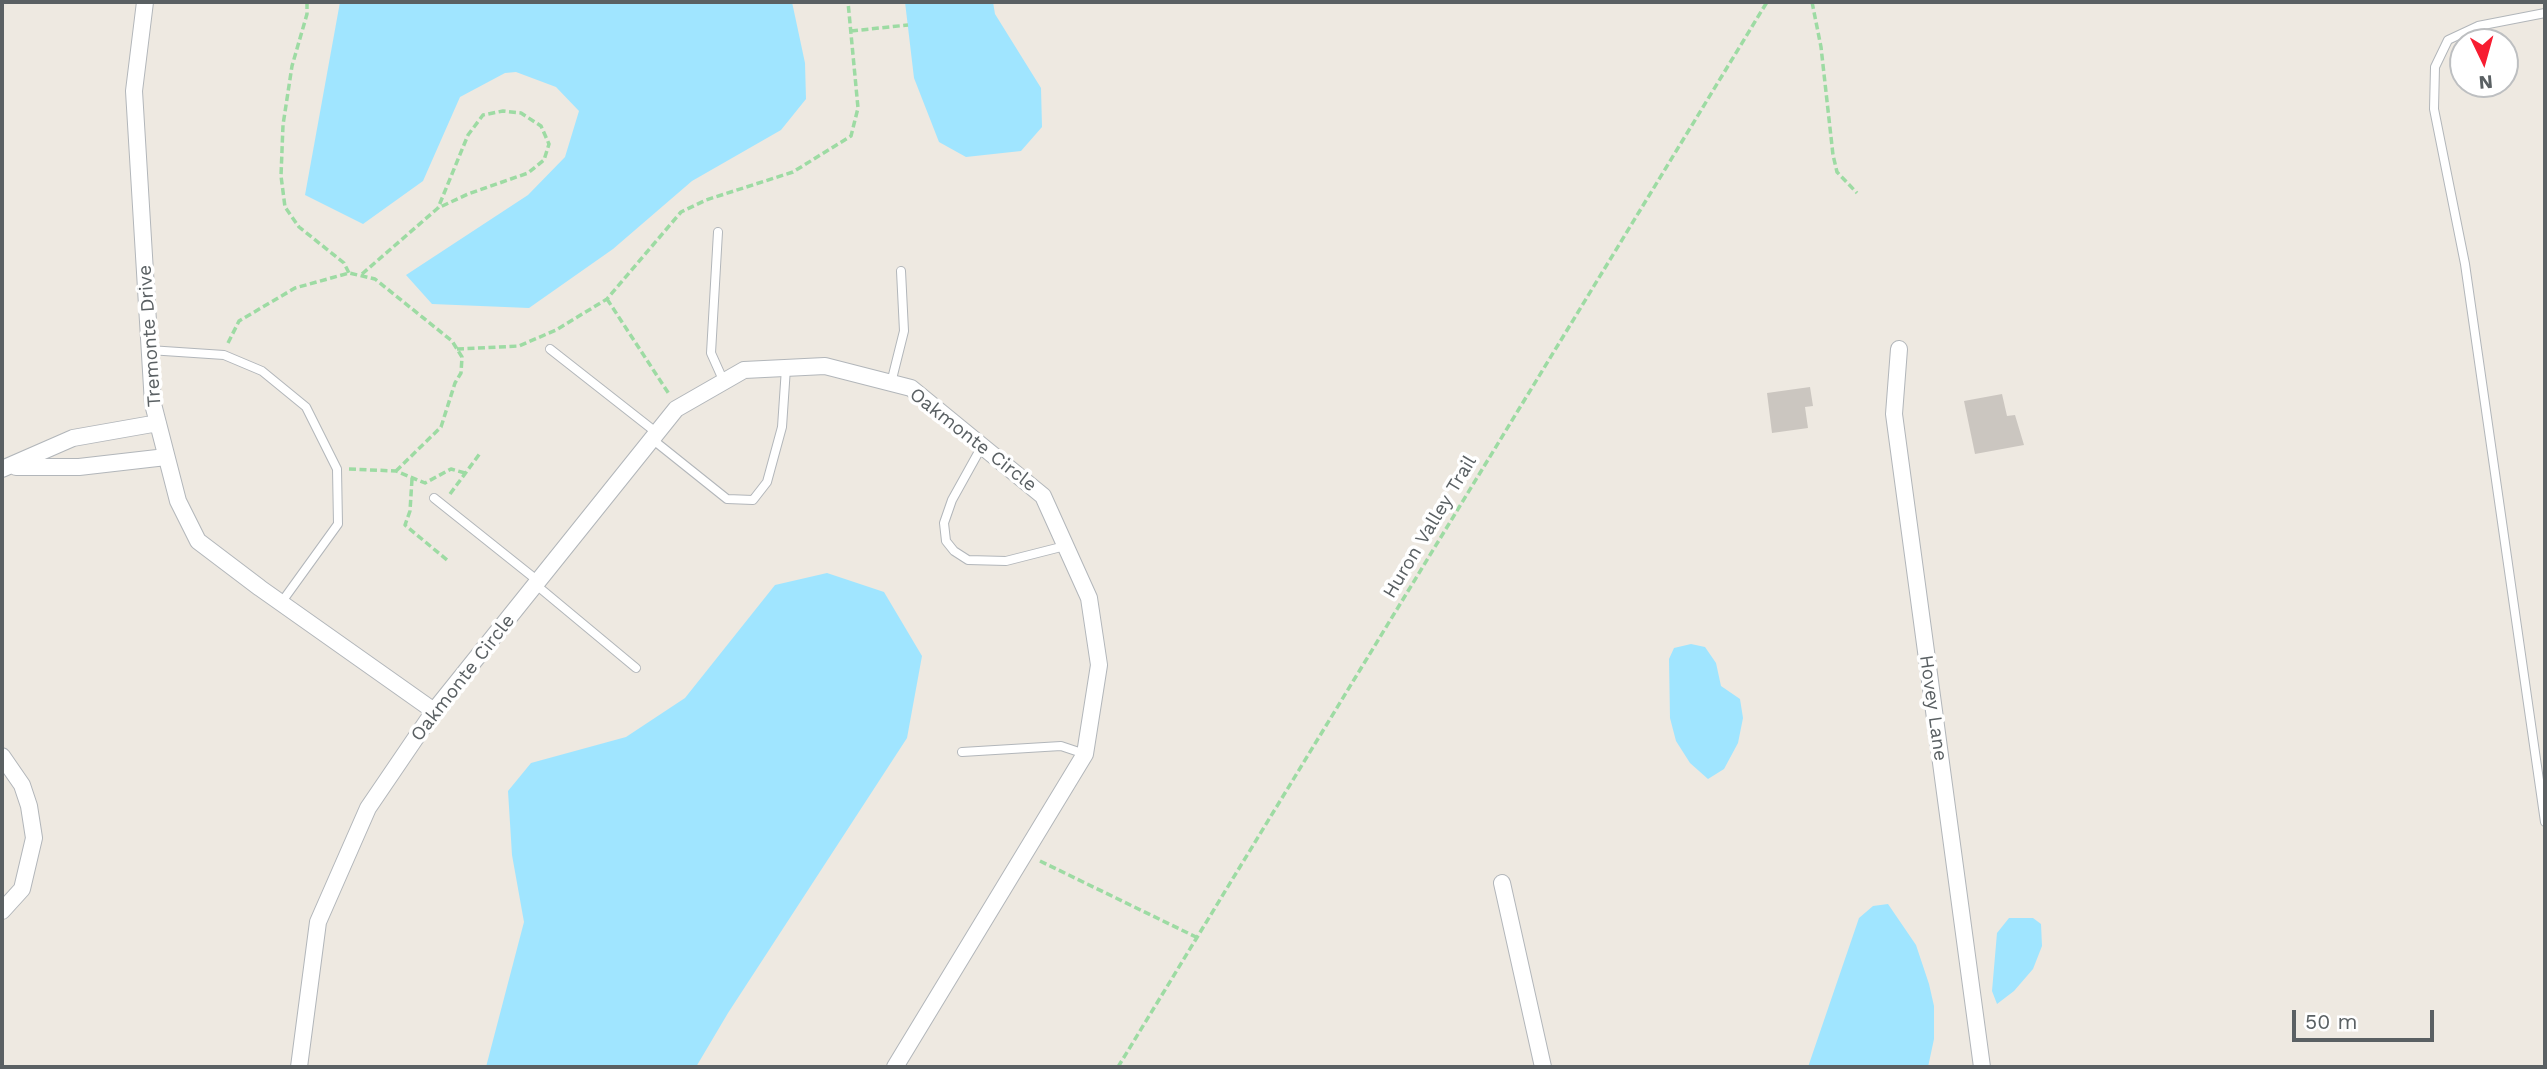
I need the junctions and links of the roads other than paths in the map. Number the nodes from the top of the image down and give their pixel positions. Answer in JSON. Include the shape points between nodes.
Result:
{"nodes":[{"id":1,"x":145,"y":2,"type":"edge"},
{"id":2,"x":2545,"y":13,"type":"edge"},
{"id":3,"x":718,"y":232,"type":"dead end"},
{"id":4,"x":901,"y":271,"type":"dead end"},
{"id":5,"x":550,"y":349,"type":"dead end"},
{"id":6,"x":1899,"y":349,"type":"dead end"},
{"id":7,"x":149,"y":350,"type":"junction"},
{"id":8,"x":786,"y":368,"type":"junction"},
{"id":9,"x":724,"y":382,"type":"junction"},
{"id":10,"x":891,"y":383,"type":"junction"},
{"id":11,"x":158,"y":423,"type":"junction"},
{"id":12,"x":654,"y":436,"type":"junction"},
{"id":13,"x":982,"y":446,"type":"junction"},
{"id":14,"x":166,"y":457,"type":"junction"},
{"id":15,"x":6,"y":468,"type":"edge"},
{"id":16,"x":434,"y":498,"type":"dead end"},
{"id":17,"x":1065,"y":546,"type":"junction"},
{"id":18,"x":537,"y":582,"type":"junction"},
{"id":19,"x":281,"y":603,"type":"junction"},
{"id":20,"x":636,"y":668,"type":"dead end"},
{"id":21,"x":434,"y":711,"type":"junction"},
{"id":22,"x":962,"y":752,"type":"dead end"},
{"id":23,"x":1085,"y":754,"type":"junction"},
{"id":24,"x":2,"y":756,"type":"edge"},
{"id":25,"x":2545,"y":822,"type":"edge"},
{"id":26,"x":1502,"y":883,"type":"dead end"},
{"id":27,"x":2,"y":911,"type":"edge"},
{"id":28,"x":299,"y":1067,"type":"edge"},
{"id":29,"x":895,"y":1067,"type":"edge"},
{"id":30,"x":1543,"y":1067,"type":"edge"},
{"id":31,"x":1982,"y":1067,"type":"edge"}],
"edges":[{"from":1,"to":7,"type":"street","name":"Tremonte Drive","via":[[134,91]]},
{"from":2,"to":25,"type":"lane","via":[[2478,26],[2448,40],[2435,67],[2434,108],[2465,264]]},
{"from":3,"to":9,"type":"lane","via":[[711,353]]},
{"from":4,"to":10,"type":"lane","via":[[904,331]]},
{"from":5,"to":12,"type":"lane"},
{"from":6,"to":31,"type":"street","name":"Hovey Lane","via":[[1894,414]]},
{"from":7,"to":11,"type":"street","name":"Tremonte Drive"},
{"from":7,"to":19,"type":"lane","via":[[224,355],[262,371],[306,407],[337,470],[338,524]]},
{"from":8,"to":9,"type":"street","name":"Oakmonte Circle","via":[[744,370]]},
{"from":8,"to":10,"type":"street","name":"Oakmonte Circle","via":[[825,366]]},
{"from":8,"to":12,"type":"lane","via":[[782,427],[767,482],[753,500],[727,499]]},
{"from":9,"to":12,"type":"street","name":"Oakmonte Circle","via":[[678,407]]},
{"from":10,"to":13,"type":"street","name":"Oakmonte Circle","via":[[911,388]]},
{"from":11,"to":14,"type":"street","name":"Tremonte Drive"},
{"from":11,"to":15,"type":"street","via":[[73,438]]},
{"from":12,"to":18,"type":"street","name":"Oakmonte Circle"},
{"from":13,"to":17,"type":"street","name":"Oakmonte Circle","via":[[1043,496]]},
{"from":13,"to":17,"type":"lane","via":[[944,523],[946,541],[954,551],[968,560],[1006,561]]},
{"from":14,"to":15,"type":"street","via":[[79,467]]},
{"from":14,"to":19,"type":"street","name":"Tremonte Drive","via":[[178,501],[198,541]]},
{"from":16,"to":18,"type":"lane"},
{"from":17,"to":23,"type":"street","name":"Oakmonte Circle","via":[[1089,598],[1099,665]]},
{"from":18,"to":20,"type":"lane"},
{"from":18,"to":21,"type":"street","name":"Oakmonte Circle"},
{"from":19,"to":21,"type":"street","name":"Tremonte Drive"},
{"from":21,"to":28,"type":"street","name":"Oakmonte Circle","via":[[368,808],[318,922]]},
{"from":22,"to":23,"type":"lane","via":[[1061,746]]},
{"from":23,"to":29,"type":"street","name":"Oakmonte Circle"},
{"from":24,"to":27,"type":"street","via":[[22,785],[34,838],[22,889]]},
{"from":26,"to":30,"type":"street"}]}
